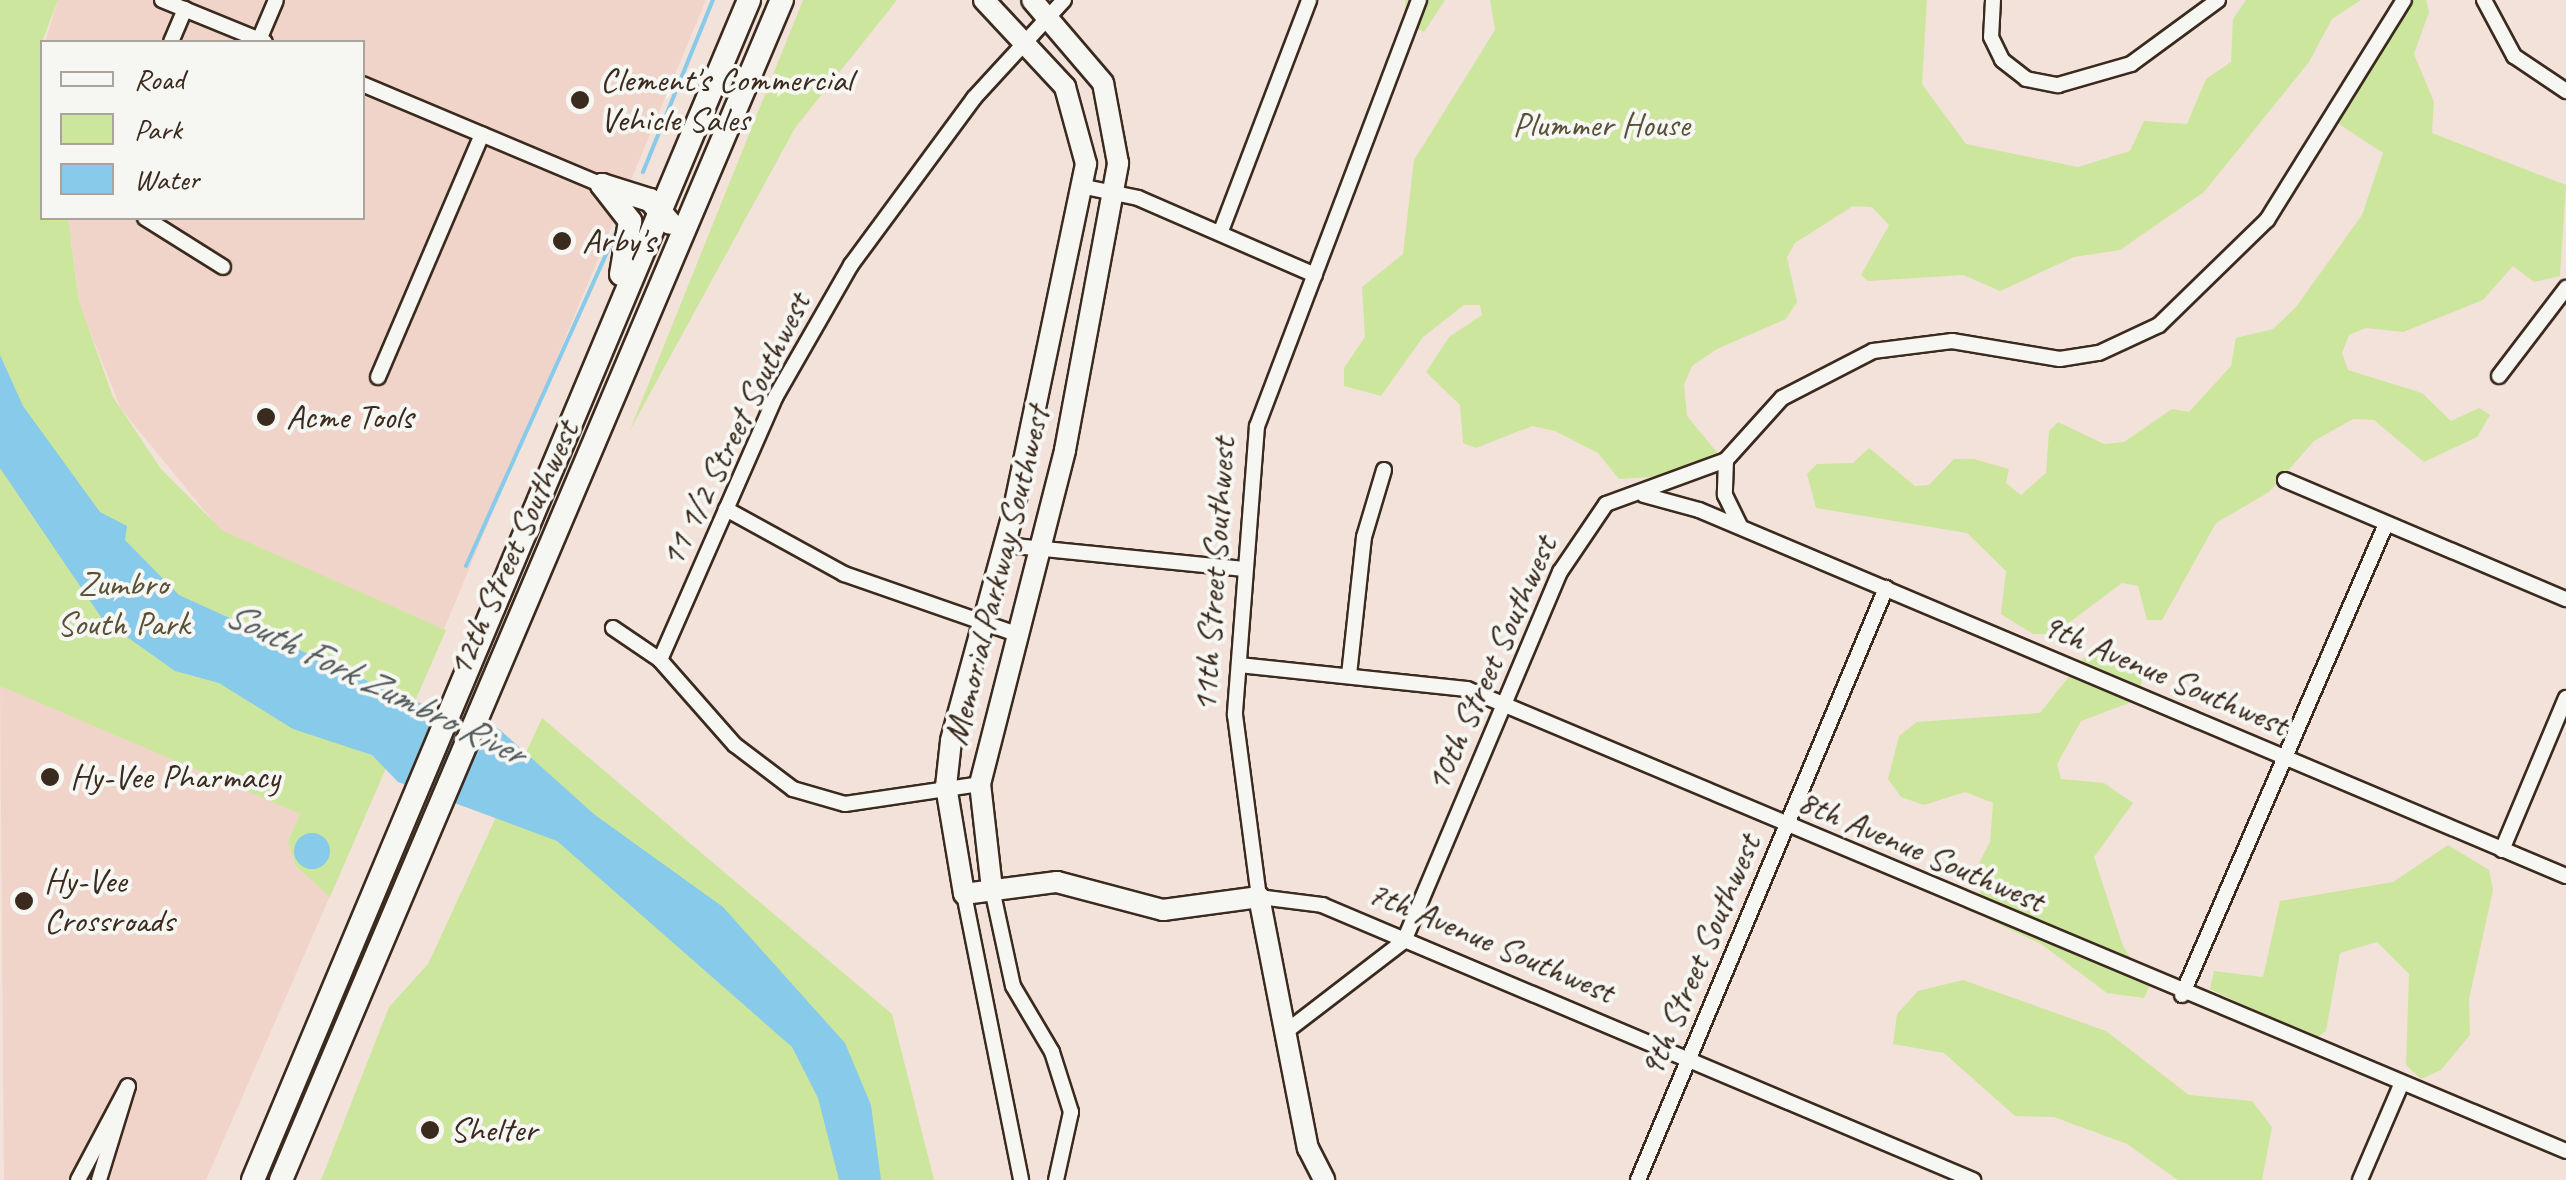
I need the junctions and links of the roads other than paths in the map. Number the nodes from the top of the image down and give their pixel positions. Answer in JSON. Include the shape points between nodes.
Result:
{"nodes":[{"id":1,"x":162,"y":0,"type":"edge"},
{"id":2,"x":276,"y":0,"type":"edge"},
{"id":3,"x":749,"y":0,"type":"edge"},
{"id":4,"x":782,"y":0,"type":"edge"},
{"id":5,"x":984,"y":0,"type":"edge"},
{"id":6,"x":1032,"y":0,"type":"edge"},
{"id":7,"x":1064,"y":0,"type":"edge"},
{"id":8,"x":1309,"y":0,"type":"edge"},
{"id":9,"x":1419,"y":0,"type":"edge"},
{"id":10,"x":1994,"y":0,"type":"edge"},
{"id":11,"x":2218,"y":0,"type":"edge"},
{"id":12,"x":2404,"y":0,"type":"edge"},
{"id":13,"x":2484,"y":0,"type":"edge"},
{"id":14,"x":185,"y":9,"type":"junction"},
{"id":15,"x":1049,"y":15,"type":"junction"},
{"id":16,"x":172,"y":40,"type":"edge"},
{"id":17,"x":260,"y":40,"type":"edge"},
{"id":18,"x":262,"y":40,"type":"edge"},
{"id":19,"x":1027,"y":40,"type":"junction"},
{"id":20,"x":365,"y":85,"type":"edge"},
{"id":21,"x":2566,"y":91,"type":"edge"},
{"id":22,"x":482,"y":134,"type":"junction"},
{"id":23,"x":694,"y":135,"type":"junction"},
{"id":24,"x":602,"y":185,"type":"junction"},
{"id":25,"x":1085,"y":186,"type":"junction"},
{"id":26,"x":631,"y":192,"type":"junction"},
{"id":27,"x":1116,"y":192,"type":"junction"},
{"id":28,"x":664,"y":210,"type":"junction"},
{"id":29,"x":148,"y":220,"type":"edge"},
{"id":30,"x":1221,"y":231,"type":"junction"},
{"id":31,"x":223,"y":267,"type":"dead end"},
{"id":32,"x":1315,"y":275,"type":"junction"},
{"id":33,"x":2566,"y":288,"type":"edge"},
{"id":34,"x":648,"y":322,"type":"junction"},
{"id":35,"x":596,"y":362,"type":"junction"},
{"id":36,"x":2499,"y":376,"type":"dead end"},
{"id":37,"x":378,"y":378,"type":"dead end"},
{"id":38,"x":1726,"y":460,"type":"junction"},
{"id":39,"x":1384,"y":470,"type":"dead end"},
{"id":40,"x":2285,"y":480,"type":"dead end"},
{"id":41,"x":1644,"y":495,"type":"junction"},
{"id":42,"x":726,"y":509,"type":"junction"},
{"id":43,"x":2386,"y":524,"type":"junction"},
{"id":44,"x":1740,"y":527,"type":"junction"},
{"id":45,"x":1004,"y":545,"type":"junction"},
{"id":46,"x":1038,"y":552,"type":"junction"},
{"id":47,"x":1245,"y":569,"type":"junction"},
{"id":48,"x":1886,"y":588,"type":"junction"},
{"id":49,"x":2566,"y":599,"type":"edge"},
{"id":50,"x":979,"y":622,"type":"junction"},
{"id":51,"x":613,"y":628,"type":"dead end"},
{"id":52,"x":1013,"y":633,"type":"junction"},
{"id":53,"x":660,"y":660,"type":"junction"},
{"id":54,"x":1239,"y":665,"type":"junction"},
{"id":55,"x":1349,"y":676,"type":"junction"},
{"id":56,"x":2566,"y":698,"type":"edge"},
{"id":57,"x":1504,"y":704,"type":"junction"},
{"id":58,"x":2284,"y":758,"type":"junction"},
{"id":59,"x":980,"y":784,"type":"junction"},
{"id":60,"x":946,"y":786,"type":"junction"},
{"id":61,"x":1787,"y":826,"type":"junction"},
{"id":62,"x":2502,"y":850,"type":"junction"},
{"id":63,"x":2566,"y":876,"type":"edge"},
{"id":64,"x":992,"y":889,"type":"junction"},
{"id":65,"x":964,"y":894,"type":"junction"},
{"id":66,"x":1260,"y":896,"type":"junction"},
{"id":67,"x":1404,"y":941,"type":"junction"},
{"id":68,"x":2182,"y":996,"type":"junction"},
{"id":69,"x":1288,"y":1030,"type":"junction"},
{"id":70,"x":1688,"y":1062,"type":"junction"},
{"id":71,"x":2401,"y":1085,"type":"junction"},
{"id":72,"x":2566,"y":1151,"type":"edge"},
{"id":73,"x":1321,"y":1178,"type":"edge"},
{"id":74,"x":78,"y":1180,"type":"edge"},
{"id":75,"x":99,"y":1180,"type":"edge"},
{"id":76,"x":253,"y":1180,"type":"edge"},
{"id":77,"x":281,"y":1180,"type":"edge"},
{"id":78,"x":1022,"y":1180,"type":"edge"},
{"id":79,"x":1056,"y":1180,"type":"edge"},
{"id":80,"x":1638,"y":1180,"type":"edge"},
{"id":81,"x":1973,"y":1180,"type":"edge"},
{"id":82,"x":2360,"y":1180,"type":"edge"}],
"edges":[{"from":1,"to":14,"type":"street"},
{"from":2,"to":18,"type":"street"},
{"from":3,"to":23,"type":"main road","name":"12th Street Southwest"},
{"from":4,"to":34,"type":"main road","name":"12th Street Southwest"},
{"from":5,"to":19,"type":"street","name":"Memorial Parkway Southwest"},
{"from":6,"to":15,"type":"street","name":"Memorial Parkway Southwest"},
{"from":7,"to":15,"type":"street","name":"11 1/2 Street Southwest"},
{"from":8,"to":30,"type":"street"},
{"from":9,"to":32,"type":"street","name":"11th Street Southwest"},
{"from":10,"to":11,"type":"street","via":[[1991,37],[2002,60],[2026,78],[2058,85],[2132,64]]},
{"from":12,"to":38,"type":"street","name":"10th Street Southwest","via":[[2267,220],[2159,325],[2098,353],[2060,359],[1952,341],[1873,351],[1782,398]]},
{"from":13,"to":21,"type":"street","via":[[2514,56]]},
{"from":14,"to":16,"type":"street"},
{"from":14,"to":17,"type":"street"},
{"from":15,"to":19,"type":"street","name":"11 1/2 Street Southwest"},
{"from":15,"to":27,"type":"street","name":"Memorial Parkway Southwest","via":[[1110,99]]},
{"from":19,"to":25,"type":"street","name":"Memorial Parkway Southwest","via":[[1072,99]]},
{"from":19,"to":42,"type":"street","name":"11 1/2 Street Southwest","via":[[851,265]]},
{"from":20,"to":22,"type":"street"},
{"from":22,"to":24,"type":"street"},
{"from":22,"to":37,"type":"street"},
{"from":23,"to":26,"type":"main road","via":[[658,187]]},
{"from":23,"to":28,"type":"main road","name":"12th Street Southwest"},
{"from":24,"to":26,"type":"main road"},
{"from":24,"to":35,"type":"main road","via":[[633,235]]},
{"from":25,"to":27,"type":"street"},
{"from":25,"to":45,"type":"street","name":"Memorial Parkway Southwest"},
{"from":26,"to":28,"type":"main road"},
{"from":27,"to":30,"type":"street"},
{"from":27,"to":46,"type":"street","name":"Memorial Parkway Southwest"},
{"from":28,"to":34,"type":"main road","via":[[671,230]]},
{"from":28,"to":35,"type":"main road","name":"12th Street Southwest"},
{"from":29,"to":31,"type":"street"},
{"from":30,"to":32,"type":"street"},
{"from":32,"to":47,"type":"street","name":"11th Street Southwest","via":[[1257,426]]},
{"from":33,"to":36,"type":"street"},
{"from":34,"to":77,"type":"main road","name":"12th Street Southwest"},
{"from":35,"to":76,"type":"main road","name":"12th Street Southwest"},
{"from":38,"to":41,"type":"street","name":"10th Street Southwest"},
{"from":38,"to":44,"type":"street","via":[[1725,495]]},
{"from":39,"to":55,"type":"street","via":[[1364,537]]},
{"from":40,"to":43,"type":"street"},
{"from":41,"to":44,"type":"street","name":"9th Avenue Southwest"},
{"from":41,"to":57,"type":"street","name":"10th Street Southwest","via":[[1606,504],[1575,542]]},
{"from":42,"to":50,"type":"street","via":[[844,574]]},
{"from":42,"to":53,"type":"street","name":"11 1/2 Street Southwest"},
{"from":43,"to":49,"type":"street"},
{"from":43,"to":58,"type":"street"},
{"from":44,"to":48,"type":"street","name":"9th Avenue Southwest"},
{"from":45,"to":46,"type":"street"},
{"from":45,"to":50,"type":"street","name":"Memorial Parkway Southwest"},
{"from":46,"to":47,"type":"street"},
{"from":46,"to":52,"type":"street","name":"Memorial Parkway Southwest"},
{"from":47,"to":54,"type":"street","name":"11th Street Southwest"},
{"from":48,"to":58,"type":"street","name":"9th Avenue Southwest"},
{"from":48,"to":61,"type":"street","name":"9th Street Southwest"},
{"from":50,"to":52,"type":"street"},
{"from":50,"to":60,"type":"street","name":"Memorial Parkway Southwest"},
{"from":51,"to":53,"type":"street"},
{"from":52,"to":59,"type":"street","name":"Memorial Parkway Southwest"},
{"from":53,"to":60,"type":"street","via":[[748,757],[793,789],[846,804]]},
{"from":54,"to":55,"type":"street","name":"8th Avenue Southwest"},
{"from":54,"to":66,"type":"street","name":"11th Street Southwest","via":[[1238,778]]},
{"from":55,"to":57,"type":"street","name":"8th Avenue Southwest","via":[[1441,681]]},
{"from":56,"to":62,"type":"street"},
{"from":57,"to":61,"type":"street","name":"8th Avenue Southwest"},
{"from":57,"to":67,"type":"street","name":"10th Street Southwest"},
{"from":58,"to":62,"type":"street","name":"9th Avenue Southwest"},
{"from":58,"to":68,"type":"street"},
{"from":59,"to":60,"type":"street"},
{"from":59,"to":64,"type":"street","name":"Memorial Parkway Southwest"},
{"from":60,"to":65,"type":"street","name":"Memorial Parkway Southwest"},
{"from":61,"to":68,"type":"street","name":"8th Avenue Southwest"},
{"from":61,"to":70,"type":"street","name":"9th Street Southwest"},
{"from":62,"to":63,"type":"street","name":"9th Avenue Southwest"},
{"from":64,"to":65,"type":"street","name":"7th Avenue Southwest"},
{"from":64,"to":66,"type":"street","name":"7th Avenue Southwest","via":[[1076,884],[1163,910]]},
{"from":64,"to":79,"type":"street","name":"Memorial Parkway Southwest","via":[[1014,986],[1052,1052],[1071,1112]]},
{"from":65,"to":78,"type":"street","name":"Memorial Parkway Southwest"},
{"from":66,"to":67,"type":"street","name":"7th Avenue Southwest","via":[[1301,898]]},
{"from":66,"to":69,"type":"street","name":"11th Street Southwest"},
{"from":67,"to":69,"type":"street","name":"10th Street Southwest"},
{"from":67,"to":70,"type":"street","name":"7th Avenue Southwest"},
{"from":68,"to":71,"type":"street","name":"8th Avenue Southwest"},
{"from":69,"to":73,"type":"street","name":"11th Street Southwest"},
{"from":70,"to":80,"type":"street","name":"9th Street Southwest"},
{"from":70,"to":81,"type":"street","name":"7th Avenue Southwest"},
{"from":71,"to":72,"type":"street","name":"8th Avenue Southwest"},
{"from":71,"to":82,"type":"street"},
{"from":74,"to":75,"type":"street","via":[[128,1086]]}]}
